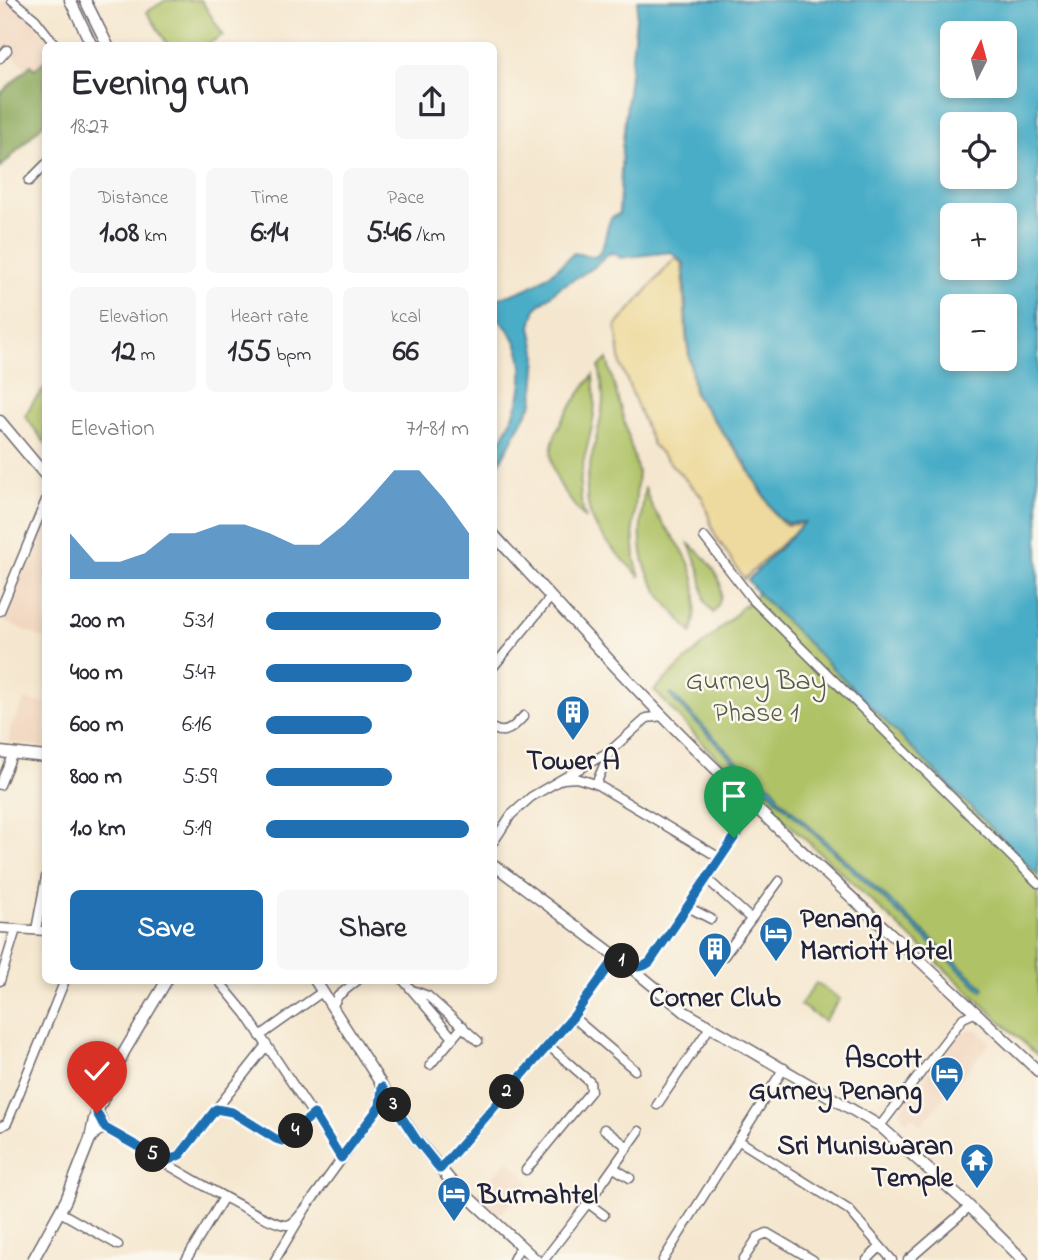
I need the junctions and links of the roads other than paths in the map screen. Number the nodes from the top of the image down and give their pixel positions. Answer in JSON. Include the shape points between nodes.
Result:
{"nodes":[{"id":1,"x":12,"y":0,"type":"edge"},
{"id":2,"x":70,"y":0,"type":"edge"},
{"id":3,"x":85,"y":0,"type":"edge"},
{"id":4,"x":53,"y":42,"type":"edge"},
{"id":5,"x":90,"y":42,"type":"edge"},
{"id":6,"x":106,"y":42,"type":"edge"},
{"id":7,"x":7,"y":50,"type":"dead end"},
{"id":8,"x":0,"y":58,"type":"edge"},
{"id":9,"x":42,"y":168,"type":"edge"},
{"id":10,"x":29,"y":181,"type":"dead end"},
{"id":11,"x":2,"y":429,"type":"edge"},
{"id":12,"x":42,"y":473,"type":"edge"},
{"id":13,"x":42,"y":510,"type":"edge"},
{"id":14,"x":704,"y":537,"type":"dead end"},
{"id":15,"x":497,"y":538,"type":"edge"},
{"id":16,"x":0,"y":585,"type":"edge"},
{"id":17,"x":9,"y":590,"type":"junction"},
{"id":18,"x":551,"y":597,"type":"junction"},
{"id":19,"x":0,"y":611,"type":"edge"},
{"id":20,"x":497,"y":662,"type":"edge"},
{"id":21,"x":524,"y":716,"type":"dead end"},
{"id":22,"x":663,"y":716,"type":"junction"},
{"id":23,"x":497,"y":731,"type":"edge"},
{"id":24,"x":610,"y":751,"type":"junction"},
{"id":25,"x":0,"y":752,"type":"edge"},
{"id":26,"x":13,"y":753,"type":"junction"},
{"id":27,"x":42,"y":757,"type":"edge"},
{"id":28,"x":4,"y":764,"type":"edge"},
{"id":29,"x":560,"y":779,"type":"junction"},
{"id":30,"x":596,"y":784,"type":"junction"},
{"id":31,"x":0,"y":785,"type":"edge"},
{"id":32,"x":755,"y":807,"type":"junction"},
{"id":33,"x":497,"y":837,"type":"edge"},
{"id":34,"x":720,"y":858,"type":"junction"},
{"id":35,"x":497,"y":867,"type":"edge"},
{"id":36,"x":707,"y":879,"type":"junction"},
{"id":37,"x":779,"y":881,"type":"dead end"},
{"id":38,"x":1038,"y":883,"type":"edge"},
{"id":39,"x":688,"y":907,"type":"junction"},
{"id":40,"x":710,"y":919,"type":"dead end"},
{"id":41,"x":751,"y":919,"type":"junction"},
{"id":42,"x":0,"y":928,"type":"edge"},
{"id":43,"x":16,"y":929,"type":"junction"},
{"id":44,"x":41,"y":930,"type":"edge"},
{"id":45,"x":724,"y":956,"type":"dead end"},
{"id":46,"x":616,"y":957,"type":"junction"},
{"id":47,"x":629,"y":966,"type":"junction"},
{"id":48,"x":0,"y":981,"type":"edge"},
{"id":49,"x":63,"y":984,"type":"edge"},
{"id":50,"x":165,"y":984,"type":"edge"},
{"id":51,"x":221,"y":984,"type":"edge"},
{"id":52,"x":317,"y":984,"type":"edge"},
{"id":53,"x":353,"y":984,"type":"edge"},
{"id":54,"x":407,"y":984,"type":"edge"},
{"id":55,"x":412,"y":990,"type":"junction"},
{"id":56,"x":322,"y":992,"type":"junction"},
{"id":57,"x":332,"y":1007,"type":"junction"},
{"id":58,"x":976,"y":1012,"type":"junction"},
{"id":59,"x":573,"y":1017,"type":"junction"},
{"id":60,"x":463,"y":1027,"type":"junction"},
{"id":61,"x":710,"y":1027,"type":"junction"},
{"id":62,"x":260,"y":1036,"type":"junction"},
{"id":63,"x":453,"y":1038,"type":"junction"},
{"id":64,"x":478,"y":1041,"type":"dead end"},
{"id":65,"x":267,"y":1045,"type":"junction"},
{"id":66,"x":548,"y":1045,"type":"junction"},
{"id":67,"x":430,"y":1065,"type":"dead end"},
{"id":68,"x":783,"y":1068,"type":"junction"},
{"id":69,"x":635,"y":1070,"type":"dead end"},
{"id":70,"x":1038,"y":1071,"type":"edge"},
{"id":71,"x":382,"y":1087,"type":"junction"},
{"id":72,"x":225,"y":1097,"type":"junction"},
{"id":73,"x":657,"y":1104,"type":"dead end"},
{"id":74,"x":216,"y":1109,"type":"junction"},
{"id":75,"x":232,"y":1112,"type":"junction"},
{"id":76,"x":97,"y":1113,"type":"junction"},
{"id":77,"x":314,"y":1114,"type":"junction"},
{"id":78,"x":880,"y":1126,"type":"junction"},
{"id":79,"x":0,"y":1127,"type":"edge"},
{"id":80,"x":105,"y":1128,"type":"junction"},
{"id":81,"x":604,"y":1129,"type":"dead end"},
{"id":82,"x":639,"y":1131,"type":"dead end"},
{"id":83,"x":90,"y":1139,"type":"junction"},
{"id":84,"x":738,"y":1140,"type":"junction"},
{"id":85,"x":628,"y":1147,"type":"junction"},
{"id":86,"x":341,"y":1158,"type":"junction"},
{"id":87,"x":165,"y":1162,"type":"junction"},
{"id":88,"x":614,"y":1168,"type":"junction"},
{"id":89,"x":440,"y":1169,"type":"junction"},
{"id":90,"x":526,"y":1170,"type":"dead end"},
{"id":91,"x":630,"y":1178,"type":"dead end"},
{"id":92,"x":224,"y":1197,"type":"junction"},
{"id":93,"x":588,"y":1203,"type":"junction"},
{"id":94,"x":969,"y":1207,"type":"junction"},
{"id":95,"x":306,"y":1208,"type":"junction"},
{"id":96,"x":60,"y":1212,"type":"junction"},
{"id":97,"x":604,"y":1215,"type":"dead end"},
{"id":98,"x":276,"y":1223,"type":"junction"},
{"id":99,"x":118,"y":1245,"type":"dead end"},
{"id":100,"x":520,"y":1245,"type":"junction"},
{"id":101,"x":880,"y":1247,"type":"junction"},
{"id":102,"x":281,"y":1249,"type":"junction"},
{"id":103,"x":33,"y":1260,"type":"edge"},
{"id":104,"x":186,"y":1260,"type":"edge"},
{"id":105,"x":275,"y":1260,"type":"edge"},
{"id":106,"x":513,"y":1260,"type":"edge"},
{"id":107,"x":536,"y":1260,"type":"edge"},
{"id":108,"x":544,"y":1260,"type":"edge"},
{"id":109,"x":663,"y":1260,"type":"edge"},
{"id":110,"x":744,"y":1260,"type":"edge"},
{"id":111,"x":813,"y":1260,"type":"edge"},
{"id":112,"x":867,"y":1260,"type":"edge"},
{"id":113,"x":892,"y":1260,"type":"edge"},
{"id":114,"x":908,"y":1260,"type":"edge"},
{"id":115,"x":1023,"y":1260,"type":"edge"}],
"edges":[{"from":1,"to":4,"type":"street"},
{"from":2,"to":5,"type":"main road"},
{"from":3,"to":6,"type":"main road"},
{"from":7,"to":8,"type":"street"},
{"from":9,"to":10,"type":"street"},
{"from":11,"to":12,"type":"main road"},
{"from":13,"to":17,"type":"street"},
{"from":14,"to":38,"type":"street","via":[[752,599]]},
{"from":15,"to":18,"type":"main road"},
{"from":16,"to":17,"type":"street"},
{"from":17,"to":19,"type":"street"},
{"from":18,"to":20,"type":"street"},
{"from":18,"to":22,"type":"main road"},
{"from":21,"to":23,"type":"street","via":[[507,731]]},
{"from":22,"to":24,"type":"street","via":[[647,718]]},
{"from":22,"to":32,"type":"main road"},
{"from":24,"to":29,"type":"street"},
{"from":24,"to":30,"type":"street"},
{"from":25,"to":26,"type":"main road"},
{"from":26,"to":27,"type":"main road"},
{"from":26,"to":28,"type":"street"},
{"from":28,"to":31,"type":"street"},
{"from":29,"to":30,"type":"street"},
{"from":29,"to":33,"type":"street","via":[[520,807]]},
{"from":30,"to":34,"type":"street"},
{"from":32,"to":34,"type":"street"},
{"from":32,"to":58,"type":"main road"},
{"from":34,"to":36,"type":"street"},
{"from":35,"to":46,"type":"main road"},
{"from":36,"to":39,"type":"street"},
{"from":36,"to":41,"type":"street"},
{"from":37,"to":41,"type":"street"},
{"from":39,"to":40,"type":"street"},
{"from":39,"to":47,"type":"street","via":[[650,962]]},
{"from":41,"to":45,"type":"street"},
{"from":42,"to":43,"type":"street"},
{"from":43,"to":44,"type":"street"},
{"from":43,"to":48,"type":"street"},
{"from":46,"to":47,"type":"main road"},
{"from":46,"to":59,"type":"street"},
{"from":47,"to":61,"type":"main road"},
{"from":49,"to":79,"type":"street","via":[[10,1116]]},
{"from":50,"to":76,"type":"main road","via":[[124,1052]]},
{"from":51,"to":62,"type":"street"},
{"from":52,"to":56,"type":"main road"},
{"from":53,"to":57,"type":"street"},
{"from":54,"to":55,"type":"street"},
{"from":55,"to":60,"type":"street","via":[[428,996]]},
{"from":55,"to":63,"type":"street"},
{"from":56,"to":57,"type":"main road"},
{"from":56,"to":62,"type":"street"},
{"from":57,"to":71,"type":"main road"},
{"from":58,"to":70,"type":"main road"},
{"from":58,"to":78,"type":"street","via":[[963,1018]]},
{"from":59,"to":66,"type":"street"},
{"from":59,"to":69,"type":"street"},
{"from":60,"to":63,"type":"street"},
{"from":60,"to":64,"type":"street"},
{"from":61,"to":68,"type":"main road"},
{"from":61,"to":73,"type":"street"},
{"from":62,"to":65,"type":"street"},
{"from":63,"to":67,"type":"street"},
{"from":65,"to":72,"type":"street"},
{"from":65,"to":77,"type":"street"},
{"from":66,"to":89,"type":"street"},
{"from":66,"to":90,"type":"street","via":[[590,1082],[591,1091]]},
{"from":68,"to":78,"type":"main road"},
{"from":68,"to":84,"type":"street"},
{"from":71,"to":86,"type":"street","via":[[380,1106]]},
{"from":71,"to":89,"type":"main road"},
{"from":72,"to":74,"type":"street"},
{"from":72,"to":75,"type":"street"},
{"from":74,"to":75,"type":"street"},
{"from":74,"to":87,"type":"street","via":[[180,1155]]},
{"from":75,"to":77,"type":"street","via":[[282,1141]]},
{"from":76,"to":80,"type":"main road"},
{"from":76,"to":83,"type":"main road"},
{"from":77,"to":86,"type":"street"},
{"from":78,"to":94,"type":"main road"},
{"from":80,"to":83,"type":"main road"},
{"from":80,"to":87,"type":"street"},
{"from":81,"to":85,"type":"street"},
{"from":82,"to":85,"type":"street"},
{"from":83,"to":96,"type":"main road"},
{"from":84,"to":101,"type":"street","via":[[849,1210]]},
{"from":84,"to":109,"type":"street"},
{"from":85,"to":88,"type":"street"},
{"from":86,"to":95,"type":"street"},
{"from":87,"to":92,"type":"street"},
{"from":88,"to":91,"type":"street"},
{"from":88,"to":93,"type":"street"},
{"from":89,"to":100,"type":"main road"},
{"from":92,"to":98,"type":"street"},
{"from":92,"to":104,"type":"street"},
{"from":93,"to":97,"type":"street"},
{"from":93,"to":108,"type":"street"},
{"from":94,"to":114,"type":"street"},
{"from":94,"to":115,"type":"main road"},
{"from":95,"to":98,"type":"street","via":[[293,1223]]},
{"from":95,"to":102,"type":"street"},
{"from":96,"to":99,"type":"street"},
{"from":96,"to":103,"type":"main road"},
{"from":98,"to":102,"type":"street","via":[[284,1231]]},
{"from":100,"to":106,"type":"street"},
{"from":100,"to":107,"type":"main road"},
{"from":101,"to":112,"type":"street"},
{"from":101,"to":113,"type":"street"},
{"from":102,"to":105,"type":"street"},
{"from":110,"to":111,"type":"street","via":[[764,1233]]}]}
